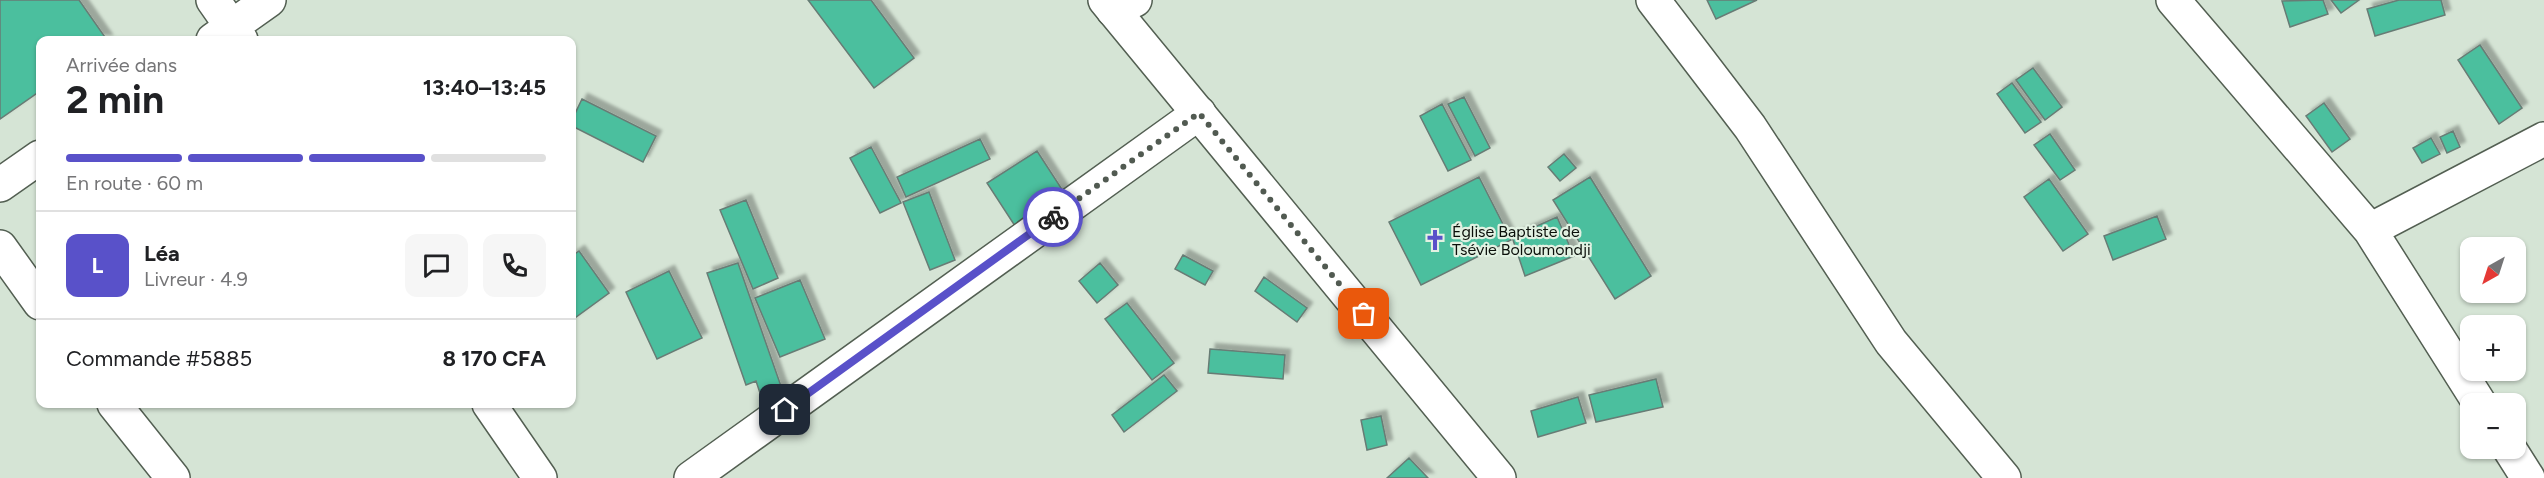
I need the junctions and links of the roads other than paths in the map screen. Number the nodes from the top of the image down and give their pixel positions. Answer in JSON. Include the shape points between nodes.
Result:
{"nodes":[{"id":1,"x":213,"y":0,"type":"edge"},
{"id":2,"x":269,"y":0,"type":"edge"},
{"id":3,"x":1653,"y":0,"type":"edge"},
{"id":4,"x":2173,"y":0,"type":"edge"},
{"id":5,"x":1118,"y":3,"type":"edge"},
{"id":6,"x":228,"y":36,"type":"edge"},
{"id":7,"x":1199,"y":113,"type":"junction"},
{"id":8,"x":2544,"y":139,"type":"edge"},
{"id":9,"x":36,"y":160,"type":"edge"},
{"id":10,"x":0,"y":185,"type":"edge"},
{"id":11,"x":2370,"y":230,"type":"junction"},
{"id":12,"x":0,"y":246,"type":"edge"},
{"id":13,"x":36,"y":297,"type":"edge"},
{"id":14,"x":2473,"y":393,"type":"edge"},
{"id":15,"x":117,"y":408,"type":"edge"},
{"id":16,"x":492,"y":408,"type":"edge"},
{"id":17,"x":2516,"y":459,"type":"edge"},
{"id":18,"x":173,"y":478,"type":"edge"},
{"id":19,"x":540,"y":478,"type":"edge"},
{"id":20,"x":690,"y":478,"type":"edge"},
{"id":21,"x":1499,"y":478,"type":"edge"},
{"id":22,"x":2004,"y":478,"type":"edge"},
{"id":23,"x":2528,"y":478,"type":"edge"}],
"edges":[{"from":1,"to":6,"type":"street"},
{"from":2,"to":6,"type":"street"},
{"from":3,"to":22,"type":"street","via":[[1750,127],[1891,342]]},
{"from":4,"to":11,"type":"street"},
{"from":5,"to":7,"type":"street"},
{"from":7,"to":20,"type":"street"},
{"from":7,"to":21,"type":"street"},
{"from":8,"to":11,"type":"street"},
{"from":9,"to":10,"type":"street"},
{"from":11,"to":14,"type":"street"},
{"from":12,"to":13,"type":"street"},
{"from":15,"to":18,"type":"street"},
{"from":16,"to":19,"type":"street"},
{"from":17,"to":23,"type":"street"}]}
